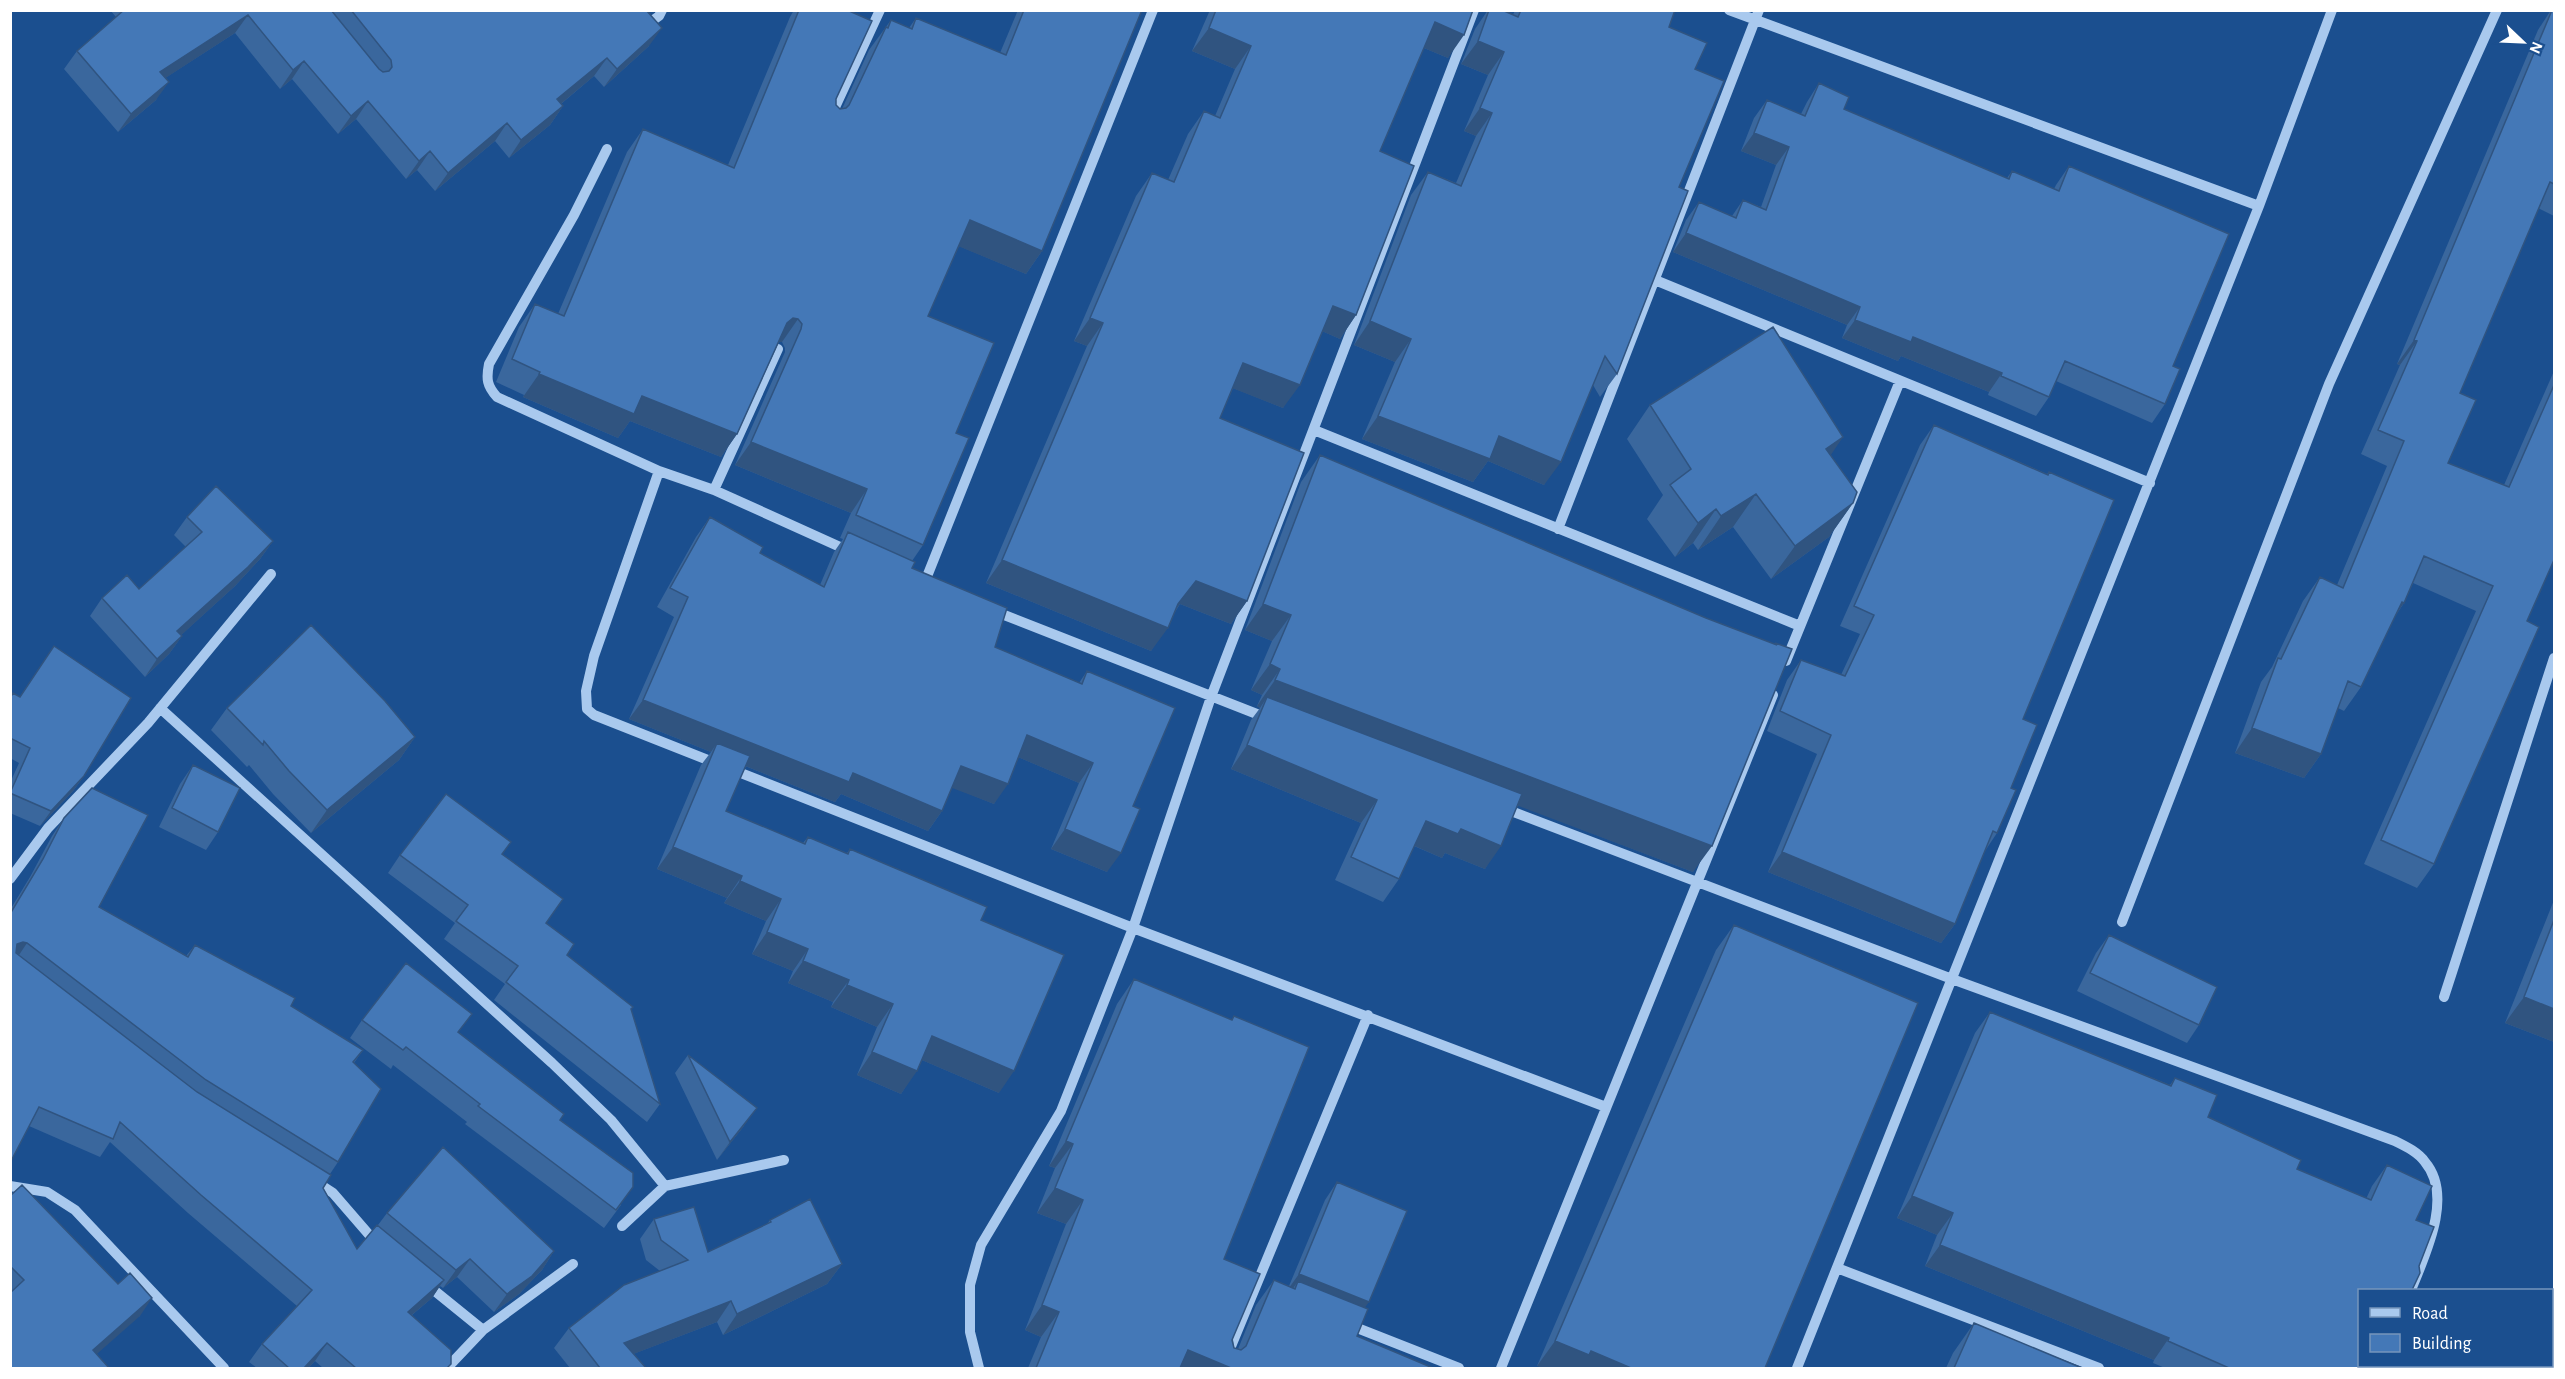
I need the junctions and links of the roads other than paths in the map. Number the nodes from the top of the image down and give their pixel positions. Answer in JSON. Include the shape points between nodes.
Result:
{"nodes":[{"id":1,"x":633,"y":10,"type":"edge"},
{"id":2,"x":880,"y":10,"type":"edge"},
{"id":3,"x":1153,"y":10,"type":"edge"},
{"id":4,"x":1474,"y":10,"type":"edge"},
{"id":5,"x":1729,"y":10,"type":"edge"},
{"id":6,"x":2332,"y":10,"type":"edge"},
{"id":7,"x":2497,"y":10,"type":"edge"},
{"id":8,"x":660,"y":13,"type":"edge"},
{"id":9,"x":1757,"y":15,"type":"edge"},
{"id":10,"x":826,"y":125,"type":"edge"},
{"id":11,"x":607,"y":149,"type":"dead end"},
{"id":12,"x":2259,"y":206,"type":"junction"},
{"id":13,"x":1654,"y":280,"type":"junction"},
{"id":14,"x":778,"y":349,"type":"edge"},
{"id":15,"x":1900,"y":381,"type":"junction"},
{"id":16,"x":1314,"y":430,"type":"junction"},
{"id":17,"x":659,"y":471,"type":"junction"},
{"id":18,"x":2150,"y":483,"type":"junction"},
{"id":19,"x":714,"y":490,"type":"junction"},
{"id":20,"x":1558,"y":529,"type":"junction"},
{"id":21,"x":861,"y":556,"type":"edge"},
{"id":22,"x":271,"y":574,"type":"dead end"},
{"id":23,"x":935,"y":589,"type":"edge"},
{"id":24,"x":980,"y":606,"type":"edge"},
{"id":25,"x":1800,"y":626,"type":"junction"},
{"id":26,"x":2554,"y":658,"type":"edge"},
{"id":27,"x":1211,"y":697,"type":"junction"},
{"id":28,"x":159,"y":708,"type":"junction"},
{"id":29,"x":1278,"y":722,"type":"edge"},
{"id":30,"x":1488,"y":802,"type":"edge"},
{"id":31,"x":10,"y":879,"type":"edge"},
{"id":32,"x":1699,"y":883,"type":"junction"},
{"id":33,"x":2121,"y":922,"type":"dead end"},
{"id":34,"x":1133,"y":928,"type":"junction"},
{"id":35,"x":1952,"y":979,"type":"junction"},
{"id":36,"x":2444,"y":997,"type":"dead end"},
{"id":37,"x":1368,"y":1015,"type":"junction"},
{"id":38,"x":1606,"y":1107,"type":"junction"},
{"id":39,"x":784,"y":1160,"type":"dead end"},
{"id":40,"x":306,"y":1176,"type":"edge"},
{"id":41,"x":10,"y":1186,"type":"edge"},
{"id":42,"x":665,"y":1186,"type":"junction"},
{"id":43,"x":622,"y":1226,"type":"edge"},
{"id":44,"x":384,"y":1250,"type":"edge"},
{"id":45,"x":573,"y":1264,"type":"dead end"},
{"id":46,"x":1837,"y":1268,"type":"junction"},
{"id":47,"x":420,"y":1279,"type":"edge"},
{"id":48,"x":2411,"y":1289,"type":"edge"},
{"id":49,"x":1341,"y":1322,"type":"edge"},
{"id":50,"x":483,"y":1330,"type":"junction"},
{"id":51,"x":224,"y":1368,"type":"edge"},
{"id":52,"x":447,"y":1368,"type":"edge"},
{"id":53,"x":979,"y":1368,"type":"edge"},
{"id":54,"x":1222,"y":1368,"type":"edge"},
{"id":55,"x":1459,"y":1368,"type":"edge"},
{"id":56,"x":1501,"y":1368,"type":"edge"},
{"id":57,"x":1797,"y":1368,"type":"edge"},
{"id":58,"x":2099,"y":1368,"type":"edge"}],
"edges":[{"from":1,"to":8,"type":"street","via":[[642,27]]},
{"from":2,"to":10,"type":"street"},
{"from":3,"to":23,"type":"street","via":[[919,582]]},
{"from":4,"to":16,"type":"street"},
{"from":5,"to":9,"type":"street"},
{"from":6,"to":12,"type":"street"},
{"from":7,"to":33,"type":"street","via":[[2329,384]]},
{"from":9,"to":12,"type":"street"},
{"from":9,"to":13,"type":"street"},
{"from":11,"to":17,"type":"street","via":[[489,364],[486,378],[497,397]]},
{"from":12,"to":18,"type":"street"},
{"from":13,"to":15,"type":"street"},
{"from":13,"to":20,"type":"street"},
{"from":14,"to":19,"type":"street"},
{"from":15,"to":18,"type":"street"},
{"from":15,"to":25,"type":"street"},
{"from":16,"to":20,"type":"street"},
{"from":16,"to":27,"type":"street"},
{"from":17,"to":19,"type":"street"},
{"from":17,"to":34,"type":"street","via":[[594,656],[585,691],[587,709],[604,721]]},
{"from":18,"to":35,"type":"street"},
{"from":19,"to":21,"type":"street"},
{"from":20,"to":25,"type":"street"},
{"from":22,"to":28,"type":"street"},
{"from":24,"to":27,"type":"street"},
{"from":25,"to":32,"type":"street"},
{"from":26,"to":36,"type":"street"},
{"from":27,"to":29,"type":"street"},
{"from":27,"to":34,"type":"street"},
{"from":28,"to":31,"type":"street","via":[[48,828]]},
{"from":28,"to":42,"type":"street","via":[[552,1063],[611,1120]]},
{"from":30,"to":32,"type":"street"},
{"from":32,"to":35,"type":"street"},
{"from":32,"to":38,"type":"street"},
{"from":34,"to":37,"type":"street"},
{"from":34,"to":53,"type":"street","via":[[1061,1111],[981,1245],[970,1284],[970,1332]]},
{"from":35,"to":46,"type":"street"},
{"from":35,"to":48,"type":"street","via":[[2409,1148],[2425,1162],[2437,1191],[2433,1236]]},
{"from":37,"to":38,"type":"street"},
{"from":37,"to":54,"type":"street","via":[[1260,1290]]},
{"from":38,"to":56,"type":"street"},
{"from":39,"to":42,"type":"street"},
{"from":40,"to":44,"type":"street","via":[[333,1193]]},
{"from":41,"to":51,"type":"street","via":[[47,1192],[75,1210]]},
{"from":42,"to":43,"type":"street"},
{"from":45,"to":50,"type":"street"},
{"from":46,"to":57,"type":"street"},
{"from":46,"to":58,"type":"street"},
{"from":47,"to":50,"type":"street"},
{"from":49,"to":55,"type":"street"},
{"from":50,"to":52,"type":"street"}]}
